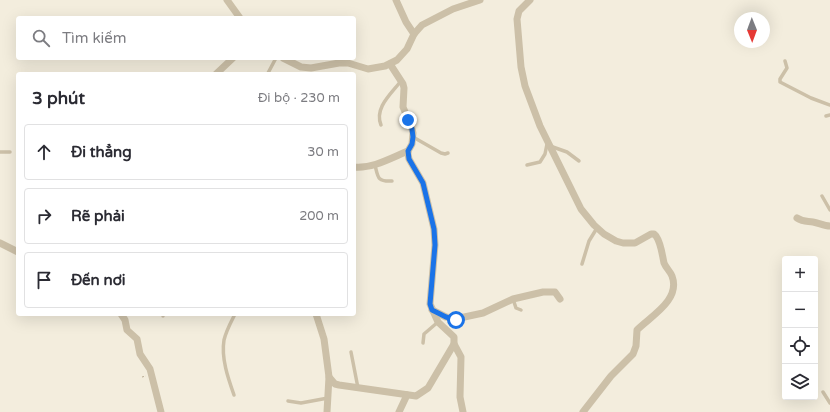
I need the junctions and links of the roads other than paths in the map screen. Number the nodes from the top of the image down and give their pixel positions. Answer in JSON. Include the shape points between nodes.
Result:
{"nodes":[{"id":1,"x":227,"y":0,"type":"edge"},
{"id":2,"x":396,"y":0,"type":"edge"},
{"id":3,"x":480,"y":0,"type":"edge"},
{"id":4,"x":530,"y":0,"type":"edge"},
{"id":5,"x":239,"y":16,"type":"edge"},
{"id":6,"x":414,"y":34,"type":"junction"},
{"id":7,"x":232,"y":60,"type":"edge"},
{"id":8,"x":275,"y":60,"type":"edge"},
{"id":9,"x":287,"y":60,"type":"edge"},
{"id":10,"x":345,"y":61,"type":"edge"},
{"id":11,"x":785,"y":62,"type":"dead end"},
{"id":12,"x":390,"y":64,"type":"junction"},
{"id":13,"x":218,"y":72,"type":"edge"},
{"id":14,"x":269,"y":72,"type":"edge"},
{"id":15,"x":401,"y":81,"type":"junction"},
{"id":16,"x":830,"y":105,"type":"edge"},
{"id":17,"x":382,"y":125,"type":"dead end"},
{"id":18,"x":413,"y":137,"type":"junction"},
{"id":19,"x":548,"y":143,"type":"junction"},
{"id":20,"x":408,"y":151,"type":"junction"},
{"id":21,"x":0,"y":152,"type":"edge"},
{"id":22,"x":10,"y":152,"type":"dead end"},
{"id":23,"x":448,"y":153,"type":"dead end"},
{"id":24,"x":579,"y":161,"type":"dead end"},
{"id":25,"x":374,"y":164,"type":"junction"},
{"id":26,"x":528,"y":165,"type":"dead end"},
{"id":27,"x":356,"y":167,"type":"edge"},
{"id":28,"x":392,"y":181,"type":"dead end"},
{"id":29,"x":822,"y":196,"type":"dead end"},
{"id":30,"x":830,"y":210,"type":"edge"},
{"id":31,"x":797,"y":218,"type":"dead end"},
{"id":32,"x":830,"y":226,"type":"edge"},
{"id":33,"x":597,"y":228,"type":"junction"},
{"id":34,"x":0,"y":243,"type":"edge"},
{"id":35,"x":16,"y":251,"type":"edge"},
{"id":36,"x":582,"y":264,"type":"dead end"},
{"id":37,"x":513,"y":299,"type":"junction"},
{"id":38,"x":560,"y":299,"type":"dead end"},
{"id":39,"x":432,"y":310,"type":"junction"},
{"id":40,"x":521,"y":310,"type":"dead end"},
{"id":41,"x":122,"y":316,"type":"edge"},
{"id":42,"x":234,"y":316,"type":"edge"},
{"id":43,"x":317,"y":316,"type":"edge"},
{"id":44,"x":438,"y":322,"type":"junction"},
{"id":45,"x":423,"y":343,"type":"dead end"},
{"id":46,"x":454,"y":344,"type":"junction"},
{"id":47,"x":351,"y":352,"type":"dead end"},
{"id":48,"x":329,"y":377,"type":"junction"},
{"id":49,"x":358,"y":388,"type":"junction"},
{"id":50,"x":823,"y":392,"type":"dead end"},
{"id":51,"x":234,"y":394,"type":"dead end"},
{"id":52,"x":407,"y":395,"type":"junction"},
{"id":53,"x":328,"y":398,"type":"junction"},
{"id":54,"x":288,"y":401,"type":"dead end"},
{"id":55,"x":830,"y":403,"type":"edge"},
{"id":56,"x":161,"y":412,"type":"edge"},
{"id":57,"x":327,"y":412,"type":"edge"},
{"id":58,"x":399,"y":412,"type":"edge"},
{"id":59,"x":463,"y":412,"type":"edge"},
{"id":60,"x":583,"y":412,"type":"edge"}],
"edges":[{"from":1,"to":5,"type":"street"},
{"from":2,"to":6,"type":"street"},
{"from":3,"to":6,"type":"street","via":[[453,9],[422,25]]},
{"from":4,"to":19,"type":"street","via":[[519,11],[516,19],[521,67],[525,86]]},
{"from":6,"to":12,"type":"street","via":[[407,49]]},
{"from":7,"to":13,"type":"street"},
{"from":8,"to":14,"type":"lane"},
{"from":9,"to":10,"type":"street","via":[[301,67],[311,68]]},
{"from":10,"to":12,"type":"street","via":[[368,69]]},
{"from":11,"to":16,"type":"lane","via":[[787,68],[780,82]]},
{"from":12,"to":15,"type":"street"},
{"from":15,"to":17,"type":"lane","via":[[381,110],[379,115]]},
{"from":15,"to":18,"type":"street","via":[[404,88],[403,108]]},
{"from":18,"to":20,"type":"street"},
{"from":18,"to":23,"type":"lane","via":[[441,153]]},
{"from":19,"to":24,"type":"lane"},
{"from":19,"to":26,"type":"lane","via":[[543,159]]},
{"from":19,"to":33,"type":"street","via":[[581,209]]},
{"from":20,"to":25,"type":"street"},
{"from":20,"to":39,"type":"street","via":[[409,159],[423,183],[434,229],[430,304]]},
{"from":21,"to":22,"type":"lane"},
{"from":25,"to":27,"type":"street","via":[[365,168]]},
{"from":25,"to":28,"type":"lane","via":[[380,180]]},
{"from":29,"to":30,"type":"lane"},
{"from":31,"to":32,"type":"street","via":[[804,222]]},
{"from":33,"to":36,"type":"lane","via":[[589,241]]},
{"from":33,"to":60,"type":"street","via":[[623,243],[635,243],[654,234],[664,264],[672,276],[673,288],[668,302],[637,330],[634,354],[611,376]]},
{"from":34,"to":35,"type":"street"},
{"from":37,"to":38,"type":"street","via":[[552,291]]},
{"from":37,"to":39,"type":"street","via":[[484,313],[456,320]]},
{"from":37,"to":40,"type":"lane","via":[[516,308]]},
{"from":39,"to":44,"type":"street"},
{"from":41,"to":56,"type":"street","via":[[127,330],[136,339],[140,354],[150,369]]},
{"from":42,"to":51,"type":"lane","via":[[224,344],[226,372]]},
{"from":43,"to":48,"type":"street","via":[[324,339]]},
{"from":44,"to":45,"type":"lane","via":[[424,334]]},
{"from":44,"to":46,"type":"street","via":[[454,337]]},
{"from":46,"to":52,"type":"street","via":[[428,388],[416,396]]},
{"from":46,"to":59,"type":"street","via":[[461,357],[460,397]]},
{"from":47,"to":49,"type":"lane"},
{"from":48,"to":49,"type":"street","via":[[336,384]]},
{"from":48,"to":53,"type":"street"},
{"from":49,"to":52,"type":"street"},
{"from":50,"to":55,"type":"lane"},
{"from":52,"to":58,"type":"street"},
{"from":53,"to":54,"type":"lane","via":[[301,403]]},
{"from":53,"to":57,"type":"street"}]}
